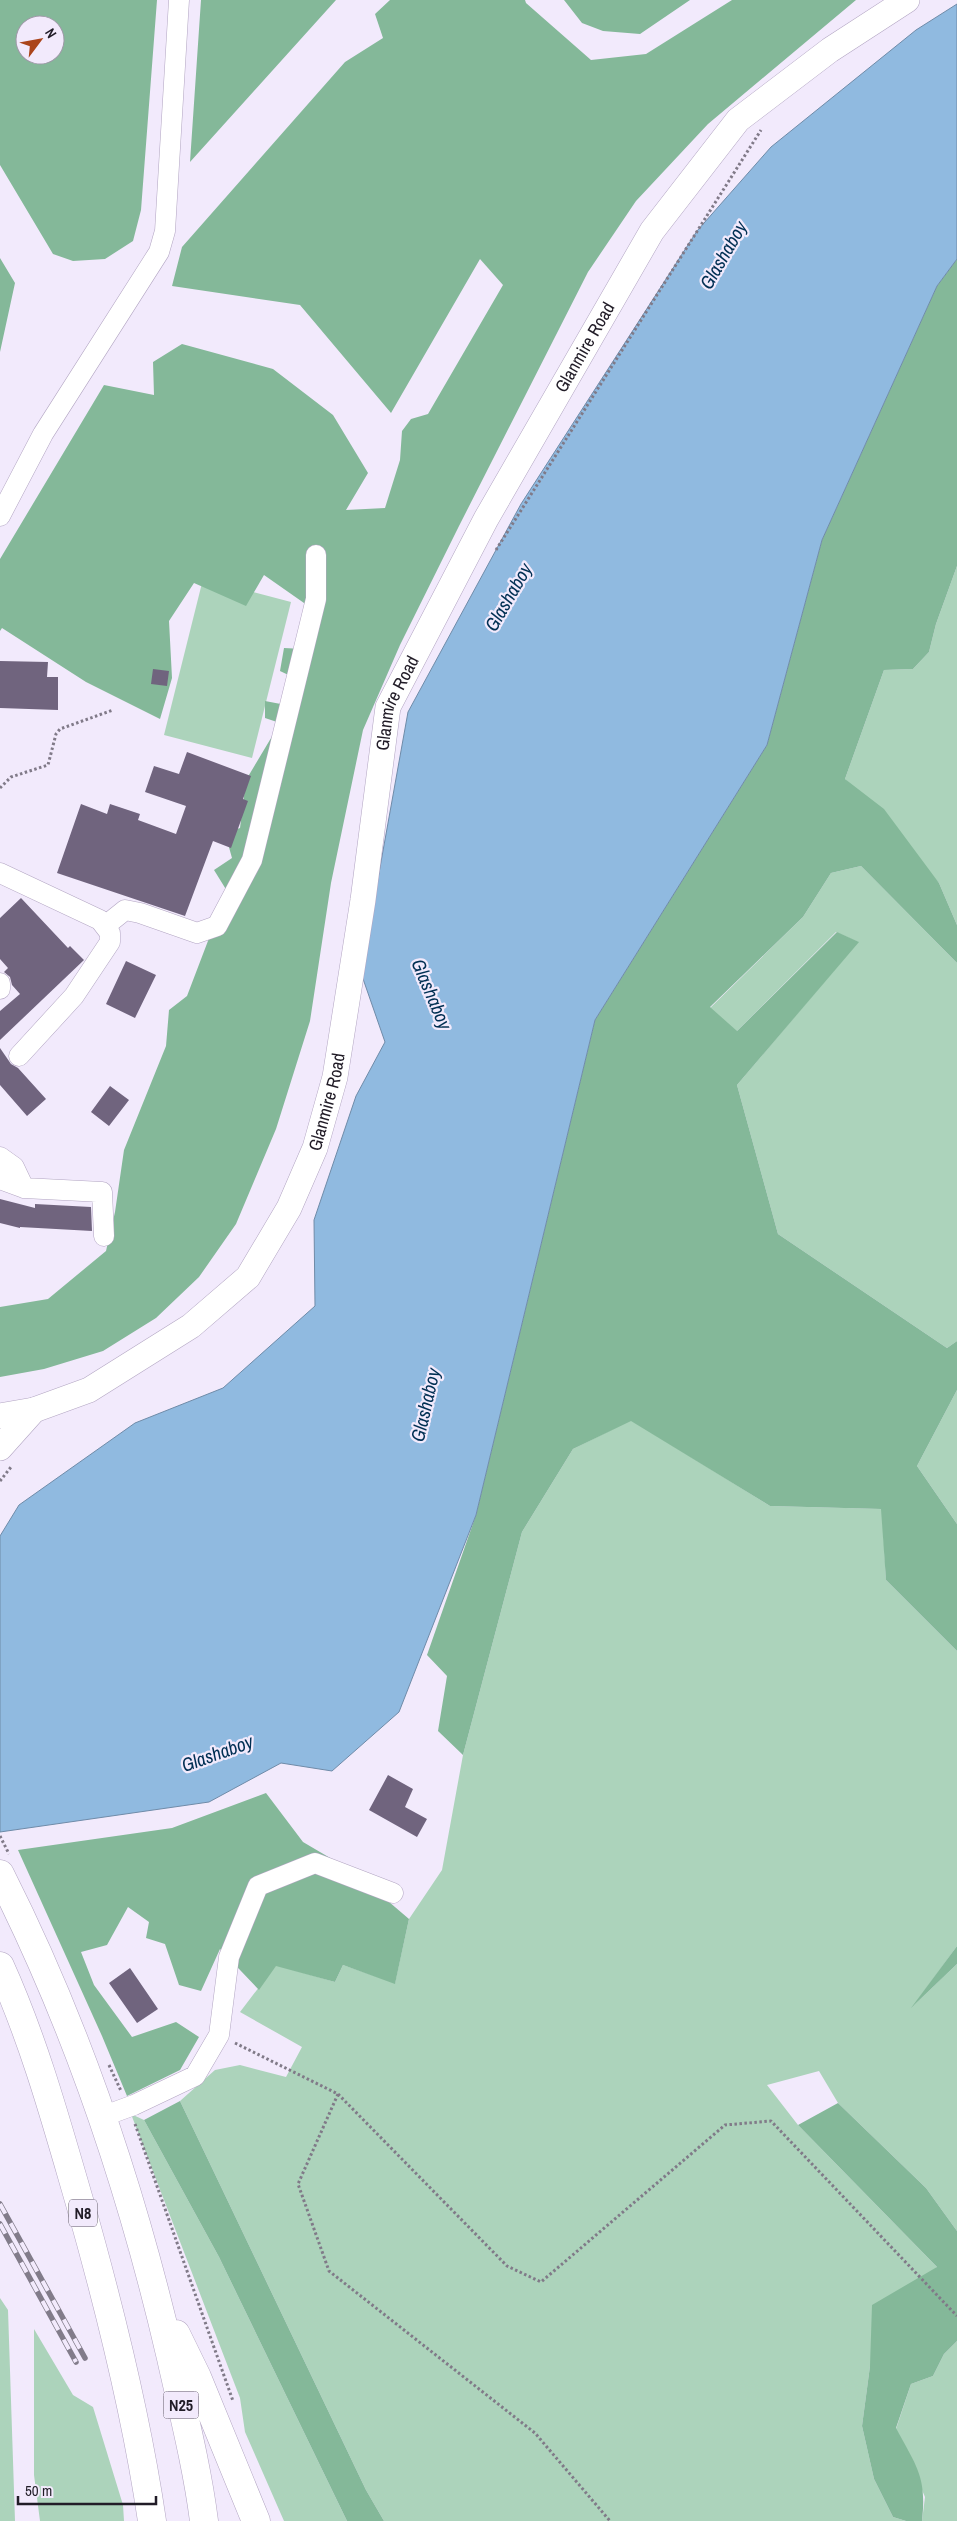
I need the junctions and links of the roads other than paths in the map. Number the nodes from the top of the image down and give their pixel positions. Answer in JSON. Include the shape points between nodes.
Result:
{"nodes":[{"id":1,"x":180,"y":0,"type":"edge"},
{"id":2,"x":907,"y":0,"type":"edge"},
{"id":3,"x":0,"y":516,"type":"edge"},
{"id":4,"x":316,"y":555,"type":"dead end"},
{"id":5,"x":0,"y":873,"type":"edge"},
{"id":6,"x":105,"y":926,"type":"junction"},
{"id":7,"x":0,"y":983,"type":"edge"},
{"id":8,"x":0,"y":989,"type":"edge"},
{"id":9,"x":19,"y":1056,"type":"dead end"},
{"id":10,"x":0,"y":1157,"type":"edge"},
{"id":11,"x":0,"y":1179,"type":"edge"},
{"id":12,"x":24,"y":1188,"type":"junction"},
{"id":13,"x":104,"y":1236,"type":"dead end"},
{"id":14,"x":34,"y":1410,"type":"junction"},
{"id":15,"x":0,"y":1416,"type":"edge"},
{"id":16,"x":0,"y":1448,"type":"edge"},
{"id":17,"x":5,"y":1865,"type":"edge"},
{"id":18,"x":393,"y":1893,"type":"dead end"},
{"id":19,"x":0,"y":1966,"type":"edge"},
{"id":20,"x":116,"y":2111,"type":"junction"},
{"id":21,"x":155,"y":2289,"type":"junction"},
{"id":22,"x":152,"y":2521,"type":"edge"},
{"id":23,"x":204,"y":2521,"type":"edge"},
{"id":24,"x":256,"y":2521,"type":"edge"}],
"edges":[{"from":1,"to":3,"type":"lane","via":[[165,231],[159,252],[43,434]]},
{"from":2,"to":14,"type":"main road","name":"Glanmire Road","via":[[830,50],[738,120],[652,231],[486,519],[388,707],[363,900],[335,1077],[315,1148],[292,1201],[248,1277],[191,1326],[151,1353],[90,1390]]},
{"from":4,"to":6,"type":"lane","via":[[316,599],[252,860],[217,926],[197,933],[125,910]]},
{"from":5,"to":6,"type":"lane","via":[[100,920]]},
{"from":6,"to":9,"type":"lane","via":[[110,933],[110,942],[74,996]]},
{"from":7,"to":8,"type":"lane"},
{"from":10,"to":12,"type":"lane","via":[[14,1167]]},
{"from":11,"to":12,"type":"lane"},
{"from":12,"to":13,"type":"lane","via":[[102,1192]]},
{"from":14,"to":15,"type":"main road","name":"Glanmire Road"},
{"from":14,"to":16,"type":"main road"},
{"from":17,"to":20,"type":"highway","via":[[56,1993]]},
{"from":18,"to":20,"type":"lane","via":[[315,1862],[258,1886],[229,1957],[219,2035],[195,2076]]},
{"from":19,"to":22,"type":"highway","number":"N8","via":[[19,2009],[56,2120],[90,2240],[127,2387]]},
{"from":20,"to":21,"type":"highway"},
{"from":21,"to":23,"type":"highway","number":"N25","via":[[199,2481]]},
{"from":21,"to":24,"type":"highway","via":[[197,2377]]}]}
